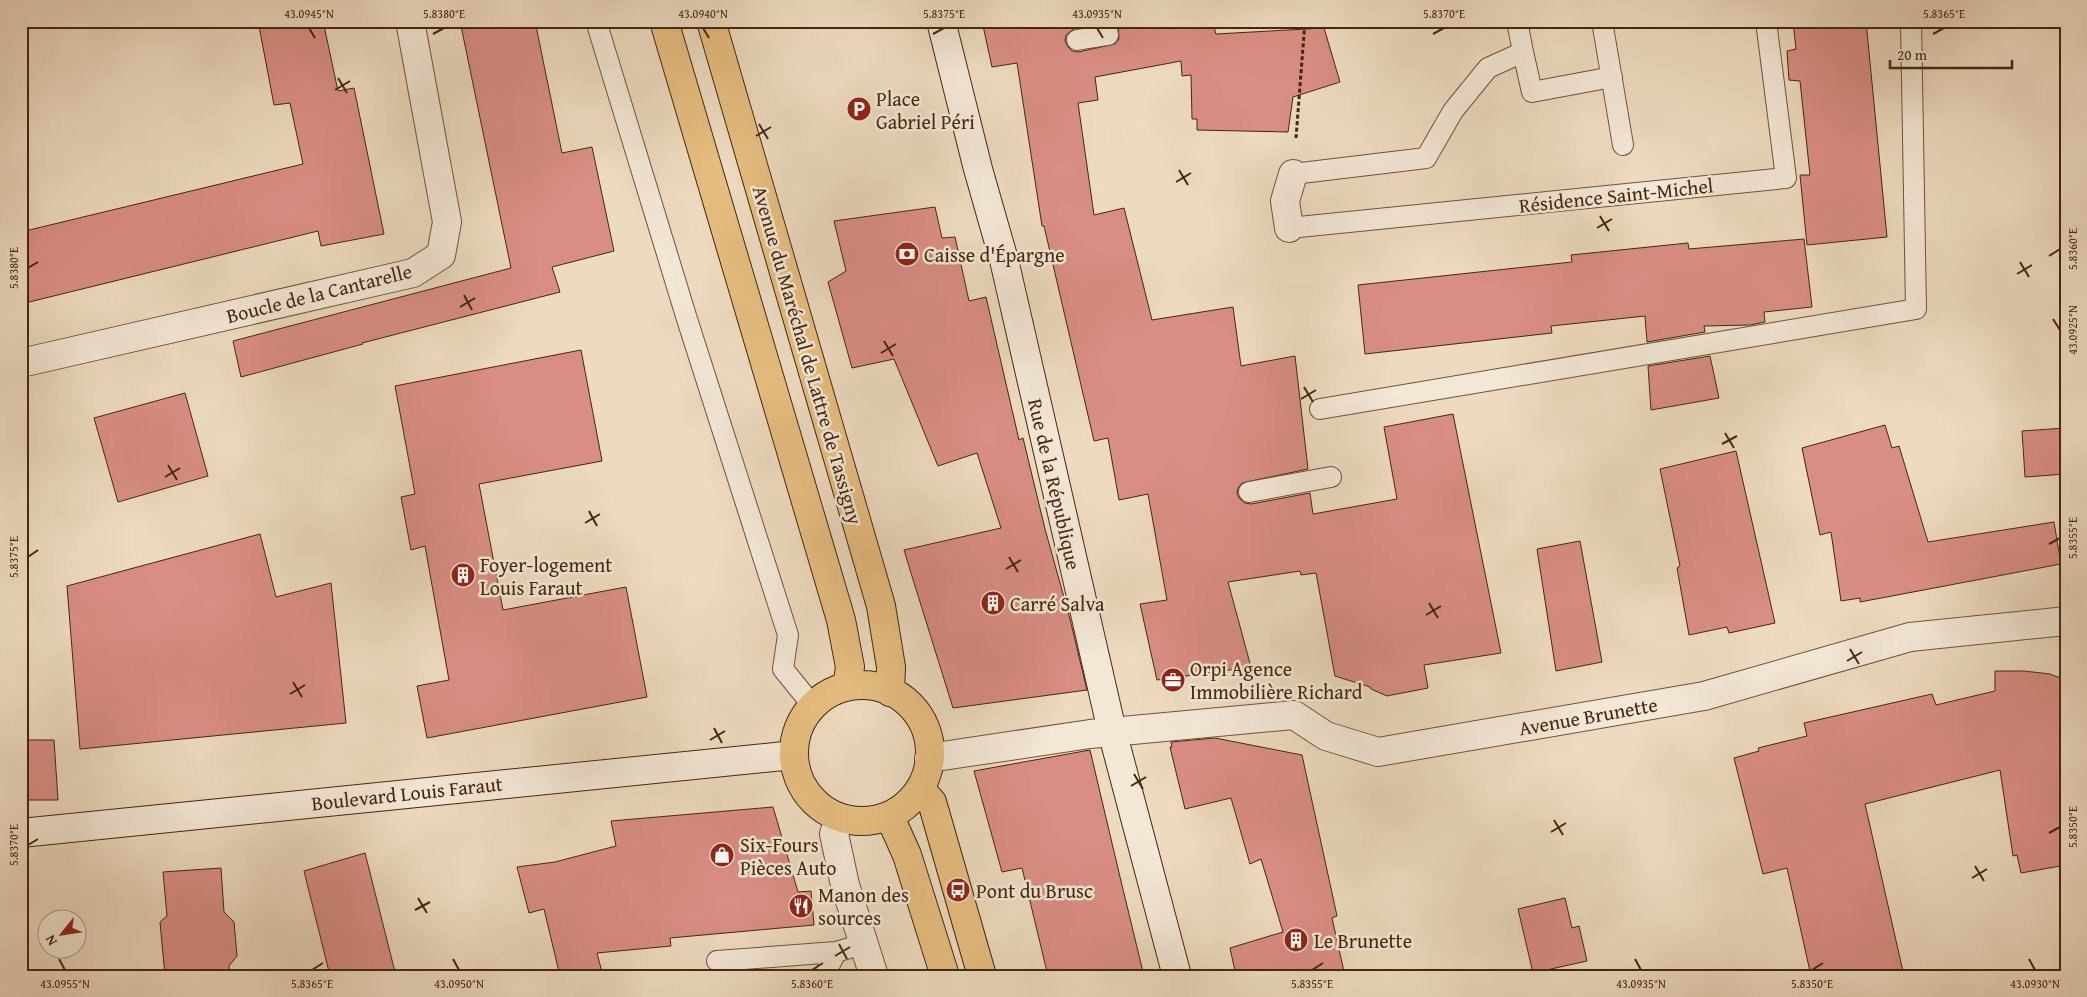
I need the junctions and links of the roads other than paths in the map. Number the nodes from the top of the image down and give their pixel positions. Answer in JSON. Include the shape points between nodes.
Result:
{"nodes":[{"id":1,"x":410,"y":21,"type":"edge"},
{"id":2,"x":596,"y":21,"type":"edge"},
{"id":3,"x":664,"y":21,"type":"edge"},
{"id":4,"x":711,"y":21,"type":"edge"},
{"id":5,"x":941,"y":21,"type":"edge"},
{"id":6,"x":1106,"y":21,"type":"edge"},
{"id":7,"x":1517,"y":21,"type":"edge"},
{"id":8,"x":1602,"y":21,"type":"edge"},
{"id":9,"x":1766,"y":21,"type":"edge"},
{"id":10,"x":1910,"y":21,"type":"edge"},
{"id":11,"x":1077,"y":40,"type":"dead end"},
{"id":12,"x":1523,"y":52,"type":"junction"},
{"id":13,"x":1612,"y":77,"type":"junction"},
{"id":14,"x":1624,"y":145,"type":"dead end"},
{"id":15,"x":1293,"y":174,"type":"joint"},
{"id":16,"x":1289,"y":228,"type":"joint"},
{"id":17,"x":21,"y":363,"type":"edge"},
{"id":18,"x":1320,"y":409,"type":"dead end"},
{"id":19,"x":1331,"y":477,"type":"dead end"},
{"id":20,"x":1250,"y":492,"type":"dead end"},
{"id":21,"x":2066,"y":620,"type":"edge"},
{"id":22,"x":847,"y":687,"type":"junction"},
{"id":23,"x":890,"y":692,"type":"junction"},
{"id":24,"x":813,"y":706,"type":"junction"},
{"id":25,"x":1112,"y":731,"type":"junction"},
{"id":26,"x":794,"y":755,"type":"junction"},
{"id":27,"x":929,"y":758,"type":"junction"},
{"id":28,"x":920,"y":789,"type":"junction"},
{"id":29,"x":886,"y":817,"type":"junction"},
{"id":30,"x":840,"y":818,"type":"junction"},
{"id":31,"x":21,"y":833,"type":"edge"},
{"id":32,"x":863,"y":944,"type":"junction"},
{"id":33,"x":836,"y":952,"type":"junction"},
{"id":34,"x":717,"y":961,"type":"dead end"},
{"id":35,"x":824,"y":976,"type":"edge"},
{"id":36,"x":874,"y":976,"type":"edge"},
{"id":37,"x":945,"y":976,"type":"edge"},
{"id":38,"x":982,"y":976,"type":"edge"},
{"id":39,"x":1177,"y":976,"type":"edge"}],
"edges":[{"from":1,"to":17,"type":"street","name":"Boucle de la Cantarelle","via":[[447,222],[441,255],[413,273]]},
{"from":2,"to":24,"type":"lane","via":[[788,635],[782,668]]},
{"from":3,"to":22,"type":"main road","name":"Avenue du Maréchal de Lattre de Tassigny","via":[[841,620],[850,668]]},
{"from":4,"to":23,"type":"main road","name":"Avenue du Maréchal de Lattre de Tassigny","via":[[881,606],[891,667]]},
{"from":5,"to":25,"type":"street","name":"Rue de la République","via":[[1004,260]]},
{"from":6,"to":11,"type":"lane","via":[[1108,36]]},
{"from":7,"to":12,"type":"lane"},
{"from":8,"to":13,"type":"lane"},
{"from":9,"to":16,"type":"lane","name":"Résidence Saint-Michel","via":[[1786,178]]},
{"from":10,"to":18,"type":"lane","via":[[1916,309]]},
{"from":12,"to":13,"type":"lane","via":[[1532,92]]},
{"from":12,"to":15,"type":"lane","via":[[1488,68],[1452,111],[1426,158]]},
{"from":13,"to":14,"type":"lane"},
{"from":15,"to":16,"type":"street","via":[[1285,201]]},
{"from":19,"to":20,"type":"lane"},
{"from":21,"to":25,"type":"street","name":"Avenue Brunette","via":[[1910,637],[1704,696],[1378,752],[1326,736],[1294,715]]},
{"from":22,"to":23,"type":"main road","via":[[862,685]]},
{"from":22,"to":24,"type":"main road","via":[[828,694]]},
{"from":23,"to":27,"type":"main road","via":[[916,712],[924,726]]},
{"from":24,"to":26,"type":"main road","via":[[802,720]]},
{"from":25,"to":27,"type":"street","name":"Avenue Brunette"},
{"from":25,"to":39,"type":"street","name":"Rue de la République"},
{"from":26,"to":30,"type":"main road","via":[[796,772],[812,800]]},
{"from":26,"to":31,"type":"street","name":"Boulevard Louis Faraut"},
{"from":27,"to":28,"type":"main road"},
{"from":28,"to":29,"type":"main road","via":[[911,800]]},
{"from":28,"to":38,"type":"main road","via":[[932,802]]},
{"from":29,"to":30,"type":"main road","via":[[871,821]]},
{"from":29,"to":37,"type":"main road","via":[[894,826],[907,855]]},
{"from":30,"to":32,"type":"street","via":[[834,834],[844,885]]},
{"from":32,"to":33,"type":"lane"},
{"from":32,"to":36,"type":"street"},
{"from":33,"to":34,"type":"lane"},
{"from":33,"to":35,"type":"lane"}]}
